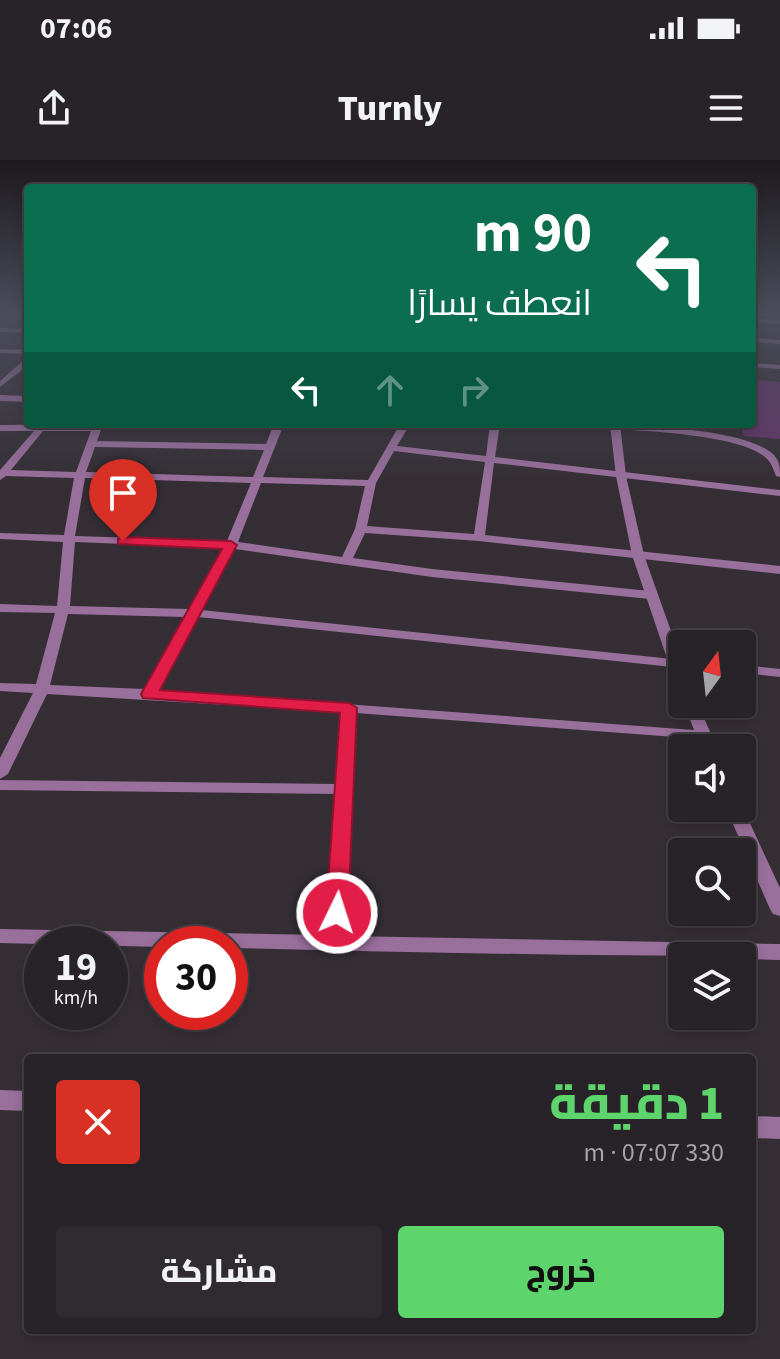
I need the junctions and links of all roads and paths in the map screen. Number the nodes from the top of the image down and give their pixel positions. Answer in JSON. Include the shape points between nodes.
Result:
{"nodes":[{"id":1,"x":20,"y":369,"type":"edge"},
{"id":2,"x":17,"y":372,"type":"junction"},
{"id":3,"x":24,"y":372,"type":"edge"},
{"id":4,"x":0,"y":385,"type":"edge"},
{"id":5,"x":0,"y":398,"type":"edge"},
{"id":6,"x":24,"y":399,"type":"edge"},
{"id":7,"x":0,"y":428,"type":"edge"},
{"id":8,"x":24,"y":428,"type":"edge"},
{"id":9,"x":47,"y":428,"type":"edge"},
{"id":10,"x":96,"y":428,"type":"edge"},
{"id":11,"x":277,"y":428,"type":"edge"},
{"id":12,"x":402,"y":428,"type":"edge"},
{"id":13,"x":494,"y":428,"type":"edge"},
{"id":14,"x":615,"y":428,"type":"edge"},
{"id":15,"x":686,"y":428,"type":"edge"},
{"id":16,"x":91,"y":444,"type":"junction"},
{"id":17,"x":270,"y":447,"type":"junction"},
{"id":18,"x":390,"y":448,"type":"junction"},
{"id":19,"x":488,"y":461,"type":"junction"},
{"id":20,"x":1,"y":474,"type":"edge"},
{"id":21,"x":780,"y":474,"type":"edge"},
{"id":22,"x":80,"y":475,"type":"junction"},
{"id":23,"x":621,"y":476,"type":"junction"},
{"id":24,"x":256,"y":481,"type":"junction"},
{"id":25,"x":371,"y":483,"type":"junction"},
{"id":26,"x":780,"y":493,"type":"edge"},
{"id":27,"x":361,"y":529,"type":"junction"},
{"id":28,"x":0,"y":536,"type":"edge"},
{"id":29,"x":479,"y":538,"type":"junction"},
{"id":30,"x":69,"y":540,"type":"junction"},
{"id":31,"x":231,"y":545,"type":"junction"},
{"id":32,"x":638,"y":555,"type":"junction"},
{"id":33,"x":346,"y":560,"type":"junction"},
{"id":34,"x":780,"y":570,"type":"edge"},
{"id":35,"x":650,"y":595,"type":"junction"},
{"id":36,"x":0,"y":608,"type":"edge"},
{"id":37,"x":63,"y":608,"type":"junction"},
{"id":38,"x":194,"y":613,"type":"junction"},
{"id":39,"x":668,"y":639,"type":"edge"},
{"id":40,"x":668,"y":663,"type":"edge"},
{"id":41,"x":756,"y":670,"type":"edge"},
{"id":42,"x":780,"y":673,"type":"edge"},
{"id":43,"x":0,"y":687,"type":"edge"},
{"id":44,"x":42,"y":689,"type":"junction"},
{"id":45,"x":149,"y":694,"type":"junction"},
{"id":46,"x":349,"y":708,"type":"junction"},
{"id":47,"x":668,"y":737,"type":"edge"},
{"id":48,"x":0,"y":774,"type":"edge"},
{"id":49,"x":0,"y":785,"type":"edge"},
{"id":50,"x":345,"y":789,"type":"junction"},
{"id":51,"x":741,"y":822,"type":"edge"},
{"id":52,"x":780,"y":909,"type":"edge"},
{"id":53,"x":0,"y":936,"type":"edge"},
{"id":54,"x":335,"y":944,"type":"junction"},
{"id":55,"x":780,"y":952,"type":"edge"},
{"id":56,"x":0,"y":1100,"type":"edge"},
{"id":57,"x":24,"y":1101,"type":"edge"},
{"id":58,"x":756,"y":1127,"type":"edge"},
{"id":59,"x":780,"y":1128,"type":"edge"}],
"edges":[{"from":1,"to":2,"type":"street"},
{"from":2,"to":3,"type":"street"},
{"from":2,"to":4,"type":"street"},
{"from":5,"to":6,"type":"street"},
{"from":7,"to":8,"type":"street"},
{"from":9,"to":20,"type":"street"},
{"from":10,"to":16,"type":"street"},
{"from":11,"to":17,"type":"street"},
{"from":12,"to":18,"type":"street"},
{"from":13,"to":19,"type":"street"},
{"from":14,"to":23,"type":"street"},
{"from":15,"to":21,"type":"street","via":[[763,453]]},
{"from":16,"to":17,"type":"street"},
{"from":16,"to":22,"type":"street"},
{"from":17,"to":24,"type":"street"},
{"from":18,"to":19,"type":"street"},
{"from":18,"to":25,"type":"street"},
{"from":19,"to":23,"type":"street"},
{"from":19,"to":29,"type":"street"},
{"from":20,"to":22,"type":"street"},
{"from":22,"to":24,"type":"street"},
{"from":22,"to":30,"type":"street"},
{"from":23,"to":26,"type":"street"},
{"from":23,"to":32,"type":"street"},
{"from":24,"to":25,"type":"street"},
{"from":24,"to":31,"type":"street"},
{"from":25,"to":27,"type":"street"},
{"from":27,"to":29,"type":"street"},
{"from":27,"to":33,"type":"street"},
{"from":28,"to":30,"type":"street"},
{"from":29,"to":32,"type":"street"},
{"from":30,"to":31,"type":"street"},
{"from":30,"to":37,"type":"street"},
{"from":31,"to":33,"type":"street"},
{"from":31,"to":38,"type":"street"},
{"from":32,"to":34,"type":"street"},
{"from":32,"to":35,"type":"street"},
{"from":33,"to":35,"type":"street"},
{"from":35,"to":39,"type":"street"},
{"from":36,"to":37,"type":"street"},
{"from":37,"to":38,"type":"street"},
{"from":37,"to":44,"type":"street"},
{"from":38,"to":40,"type":"street"},
{"from":38,"to":45,"type":"street"},
{"from":41,"to":42,"type":"street"},
{"from":43,"to":44,"type":"street"},
{"from":44,"to":45,"type":"street"},
{"from":44,"to":48,"type":"street"},
{"from":45,"to":46,"type":"street"},
{"from":46,"to":47,"type":"street"},
{"from":46,"to":50,"type":"street"},
{"from":49,"to":50,"type":"street"},
{"from":50,"to":54,"type":"street"},
{"from":51,"to":52,"type":"street"},
{"from":53,"to":54,"type":"street"},
{"from":54,"to":55,"type":"street"},
{"from":56,"to":57,"type":"street"},
{"from":58,"to":59,"type":"street"}]}
